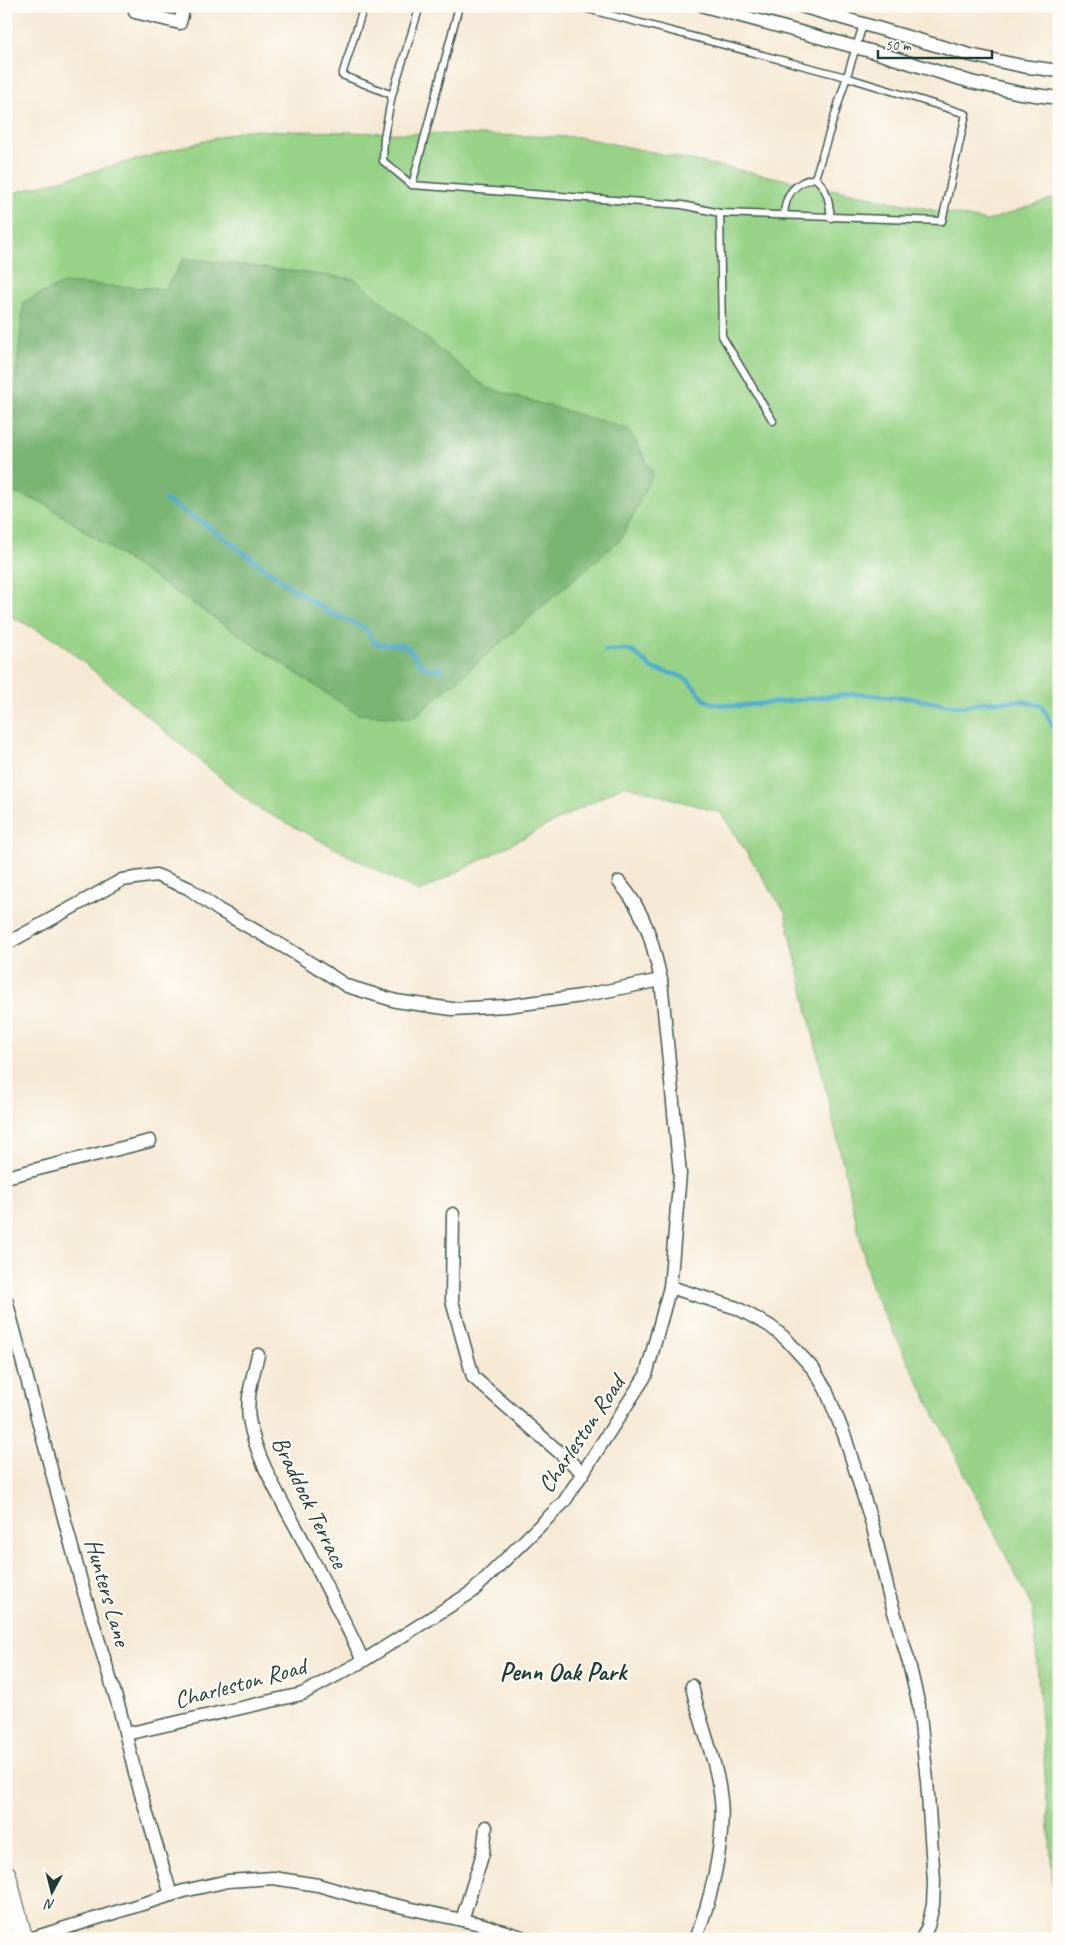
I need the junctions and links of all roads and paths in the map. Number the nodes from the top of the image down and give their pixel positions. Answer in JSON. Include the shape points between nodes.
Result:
{"nodes":[{"id":1,"x":14,"y":6,"type":"edge"},
{"id":2,"x":137,"y":6,"type":"edge"},
{"id":3,"x":184,"y":6,"type":"edge"},
{"id":4,"x":364,"y":6,"type":"edge"},
{"id":5,"x":420,"y":6,"type":"edge"},
{"id":6,"x":460,"y":6,"type":"edge"},
{"id":7,"x":576,"y":6,"type":"edge"},
{"id":8,"x":704,"y":6,"type":"edge"},
{"id":9,"x":801,"y":6,"type":"edge"},
{"id":10,"x":6,"y":9,"type":"edge"},
{"id":11,"x":863,"y":25,"type":"junction"},
{"id":12,"x":857,"y":48,"type":"junction"},
{"id":13,"x":1059,"y":71,"type":"edge"},
{"id":14,"x":846,"y":77,"type":"junction"},
{"id":15,"x":392,"y":95,"type":"junction"},
{"id":16,"x":1059,"y":98,"type":"edge"},
{"id":17,"x":815,"y":178,"type":"junction"},
{"id":18,"x":412,"y":185,"type":"junction"},
{"id":19,"x":720,"y":213,"type":"junction"},
{"id":20,"x":784,"y":215,"type":"junction"},
{"id":21,"x":831,"y":218,"type":"junction"},
{"id":22,"x":773,"y":420,"type":"dead end"},
{"id":23,"x":619,"y":882,"type":"dead end"},
{"id":24,"x":6,"y":944,"type":"edge"},
{"id":25,"x":661,"y":980,"type":"junction"},
{"id":26,"x":150,"y":1141,"type":"dead end"},
{"id":27,"x":6,"y":1177,"type":"edge"},
{"id":28,"x":454,"y":1214,"type":"dead end"},
{"id":29,"x":670,"y":1286,"type":"junction"},
{"id":30,"x":6,"y":1300,"type":"edge"},
{"id":31,"x":258,"y":1355,"type":"dead end"},
{"id":32,"x":583,"y":1473,"type":"junction"},
{"id":33,"x":363,"y":1661,"type":"junction"},
{"id":34,"x":692,"y":1686,"type":"dead end"},
{"id":35,"x":126,"y":1734,"type":"junction"},
{"id":36,"x":486,"y":1827,"type":"dead end"},
{"id":37,"x":6,"y":1874,"type":"edge"},
{"id":38,"x":171,"y":1895,"type":"junction"},
{"id":39,"x":462,"y":1920,"type":"junction"},
{"id":40,"x":23,"y":1939,"type":"edge"},
{"id":41,"x":30,"y":1939,"type":"edge"},
{"id":42,"x":528,"y":1939,"type":"edge"},
{"id":43,"x":695,"y":1939,"type":"edge"},
{"id":44,"x":922,"y":1939,"type":"edge"}],
"edges":[{"from":1,"to":10,"type":"path"},
{"from":2,"to":3,"type":"street","via":[[135,12],[180,24]]},
{"from":4,"to":15,"type":"lane","via":[[342,75]]},
{"from":5,"to":15,"type":"lane"},
{"from":6,"to":18,"type":"lane"},
{"from":7,"to":14,"type":"lane"},
{"from":8,"to":12,"type":"street"},
{"from":9,"to":11,"type":"street"},
{"from":11,"to":12,"type":"lane"},
{"from":11,"to":13,"type":"street","via":[[970,55]]},
{"from":12,"to":14,"type":"lane"},
{"from":12,"to":16,"type":"street","via":[[971,82]]},
{"from":14,"to":17,"type":"lane"},
{"from":14,"to":21,"type":"lane","via":[[966,114],[942,221]]},
{"from":15,"to":18,"type":"lane","via":[[383,161]]},
{"from":17,"to":20,"type":"lane","via":[[791,189]]},
{"from":17,"to":21,"type":"lane","via":[[823,185]]},
{"from":18,"to":19,"type":"lane","via":[[682,205]]},
{"from":19,"to":20,"type":"lane"},
{"from":19,"to":22,"type":"lane","via":[[722,336]]},
{"from":20,"to":21,"type":"lane"},
{"from":23,"to":25,"type":"street","name":"Charleston Road","via":[[647,925]]},
{"from":24,"to":25,"type":"street","via":[[122,880],[156,875],[188,888],[347,986],[396,1001],[452,1009],[507,1006]]},
{"from":25,"to":29,"type":"street","name":"Charleston Road","via":[[680,1174]]},
{"from":26,"to":27,"type":"street"},
{"from":28,"to":32,"type":"street","via":[[452,1301],[473,1377]]},
{"from":29,"to":32,"type":"street","name":"Charleston Road","via":[[646,1375]]},
{"from":29,"to":44,"type":"street","via":[[737,1308],[775,1330],[814,1370],[845,1437],[873,1527],[921,1722],[934,1881],[933,1905]]},
{"from":30,"to":35,"type":"street","name":"Hunters Lane","via":[[83,1589]]},
{"from":31,"to":33,"type":"street","name":"Braddock Terrace","via":[[249,1399],[249,1419],[256,1441],[275,1486]]},
{"from":32,"to":33,"type":"street","name":"Charleston Road","via":[[564,1502],[472,1592]]},
{"from":33,"to":35,"type":"street","name":"Charleston Road","via":[[302,1694]]},
{"from":34,"to":43,"type":"street","via":[[715,1768],[722,1816],[712,1884]]},
{"from":35,"to":38,"type":"street","name":"Hunters Lane"},
{"from":36,"to":39,"type":"street","via":[[483,1852]]},
{"from":37,"to":40,"type":"main road"},
{"from":38,"to":39,"type":"street","via":[[228,1882],[273,1878],[318,1885]]},
{"from":38,"to":41,"type":"street"},
{"from":39,"to":42,"type":"street"}]}
